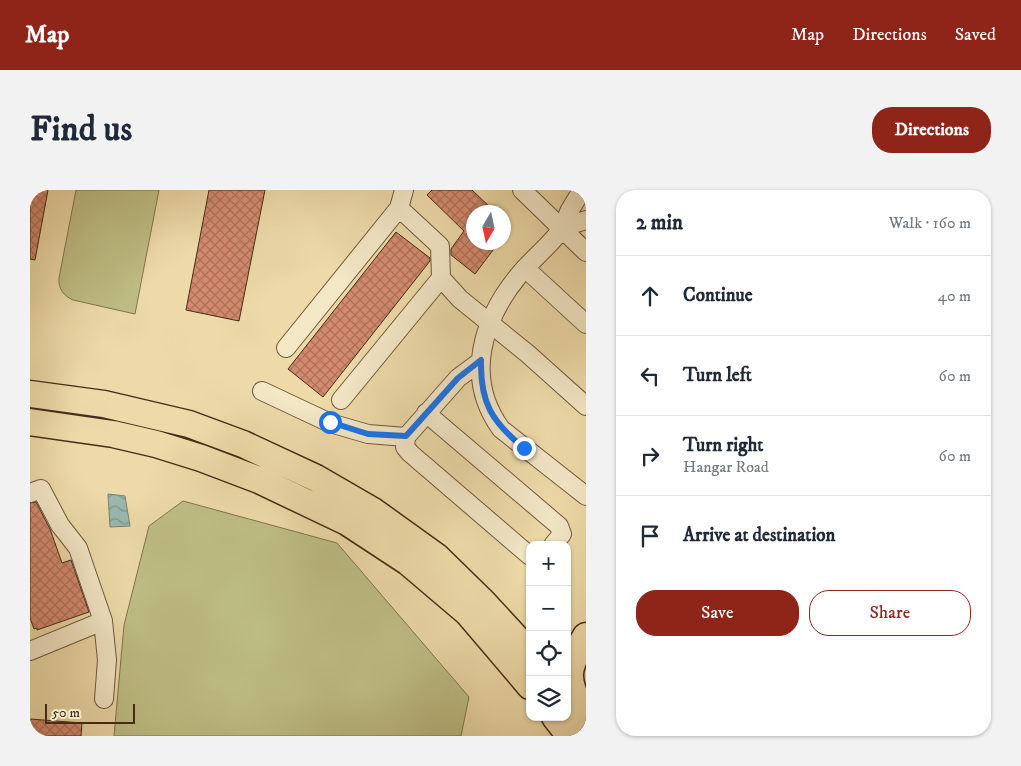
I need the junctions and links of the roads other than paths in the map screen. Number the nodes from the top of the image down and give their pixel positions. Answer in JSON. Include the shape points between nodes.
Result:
{"nodes":[{"id":1,"x":404,"y":190,"type":"edge"},
{"id":2,"x":522,"y":190,"type":"edge"},
{"id":3,"x":582,"y":190,"type":"edge"},
{"id":4,"x":399,"y":208,"type":"junction"},
{"id":5,"x":586,"y":220,"type":"edge"},
{"id":6,"x":562,"y":228,"type":"junction"},
{"id":7,"x":586,"y":252,"type":"edge"},
{"id":8,"x":525,"y":268,"type":"junction"},
{"id":9,"x":441,"y":278,"type":"junction"},
{"id":10,"x":586,"y":324,"type":"edge"},
{"id":11,"x":489,"y":325,"type":"junction"},
{"id":12,"x":286,"y":348,"type":"dead end"},
{"id":13,"x":481,"y":360,"type":"junction"},
{"id":14,"x":262,"y":391,"type":"dead end"},
{"id":15,"x":30,"y":394,"type":"edge"},
{"id":16,"x":342,"y":400,"type":"dead end"},
{"id":17,"x":586,"y":406,"type":"edge"},
{"id":18,"x":426,"y":413,"type":"junction"},
{"id":19,"x":30,"y":422,"type":"edge"},
{"id":20,"x":406,"y":436,"type":"junction"},
{"id":21,"x":30,"y":493,"type":"edge"},
{"id":22,"x":586,"y":496,"type":"edge"},
{"id":23,"x":556,"y":541,"type":"edge"},
{"id":24,"x":526,"y":553,"type":"edge"},
{"id":25,"x":103,"y":621,"type":"junction"},
{"id":26,"x":586,"y":629,"type":"edge"},
{"id":27,"x":586,"y":636,"type":"edge"},
{"id":28,"x":571,"y":642,"type":"edge"},
{"id":29,"x":526,"y":649,"type":"edge"},
{"id":30,"x":30,"y":650,"type":"edge"},
{"id":31,"x":526,"y":679,"type":"edge"},
{"id":32,"x":104,"y":699,"type":"dead end"},
{"id":33,"x":571,"y":706,"type":"edge"},
{"id":34,"x":568,"y":721,"type":"edge"},
{"id":35,"x":580,"y":725,"type":"edge"}],
"edges":[{"from":1,"to":4,"type":"street"},
{"from":2,"to":6,"type":"street"},
{"from":3,"to":6,"type":"street"},
{"from":4,"to":9,"type":"street","via":[[440,246]]},
{"from":4,"to":12,"type":"street"},
{"from":5,"to":6,"type":"street"},
{"from":6,"to":7,"type":"street"},
{"from":6,"to":8,"type":"street"},
{"from":8,"to":10,"type":"street"},
{"from":8,"to":11,"type":"street","via":[[501,300]]},
{"from":9,"to":11,"type":"street"},
{"from":9,"to":16,"type":"street"},
{"from":11,"to":13,"type":"street"},
{"from":11,"to":17,"type":"street","via":[[528,354]]},
{"from":13,"to":18,"type":"street","via":[[458,378]]},
{"from":13,"to":22,"type":"street","via":[[485,399],[501,429]]},
{"from":14,"to":20,"type":"street","via":[[330,422],[368,434]]},
{"from":15,"to":29,"type":"highway","via":[[104,404],[189,424],[243,444],[316,478],[373,511],[437,557]]},
{"from":18,"to":20,"type":"street"},
{"from":18,"to":23,"type":"street","via":[[559,526],[562,534]]},
{"from":19,"to":31,"type":"highway","via":[[113,434],[201,458],[259,480],[347,522],[408,562],[468,613]]},
{"from":20,"to":24,"type":"street","via":[[405,447],[410,453]]},
{"from":21,"to":25,"type":"street","via":[[41,489],[60,525],[78,548]]},
{"from":25,"to":30,"type":"street"},
{"from":25,"to":32,"type":"street","via":[[107,660]]},
{"from":26,"to":28,"type":"street"},
{"from":27,"to":35,"type":"highway","via":[[571,662],[569,677]]},
{"from":33,"to":35,"type":"highway"},
{"from":34,"to":35,"type":"highway"}]}
